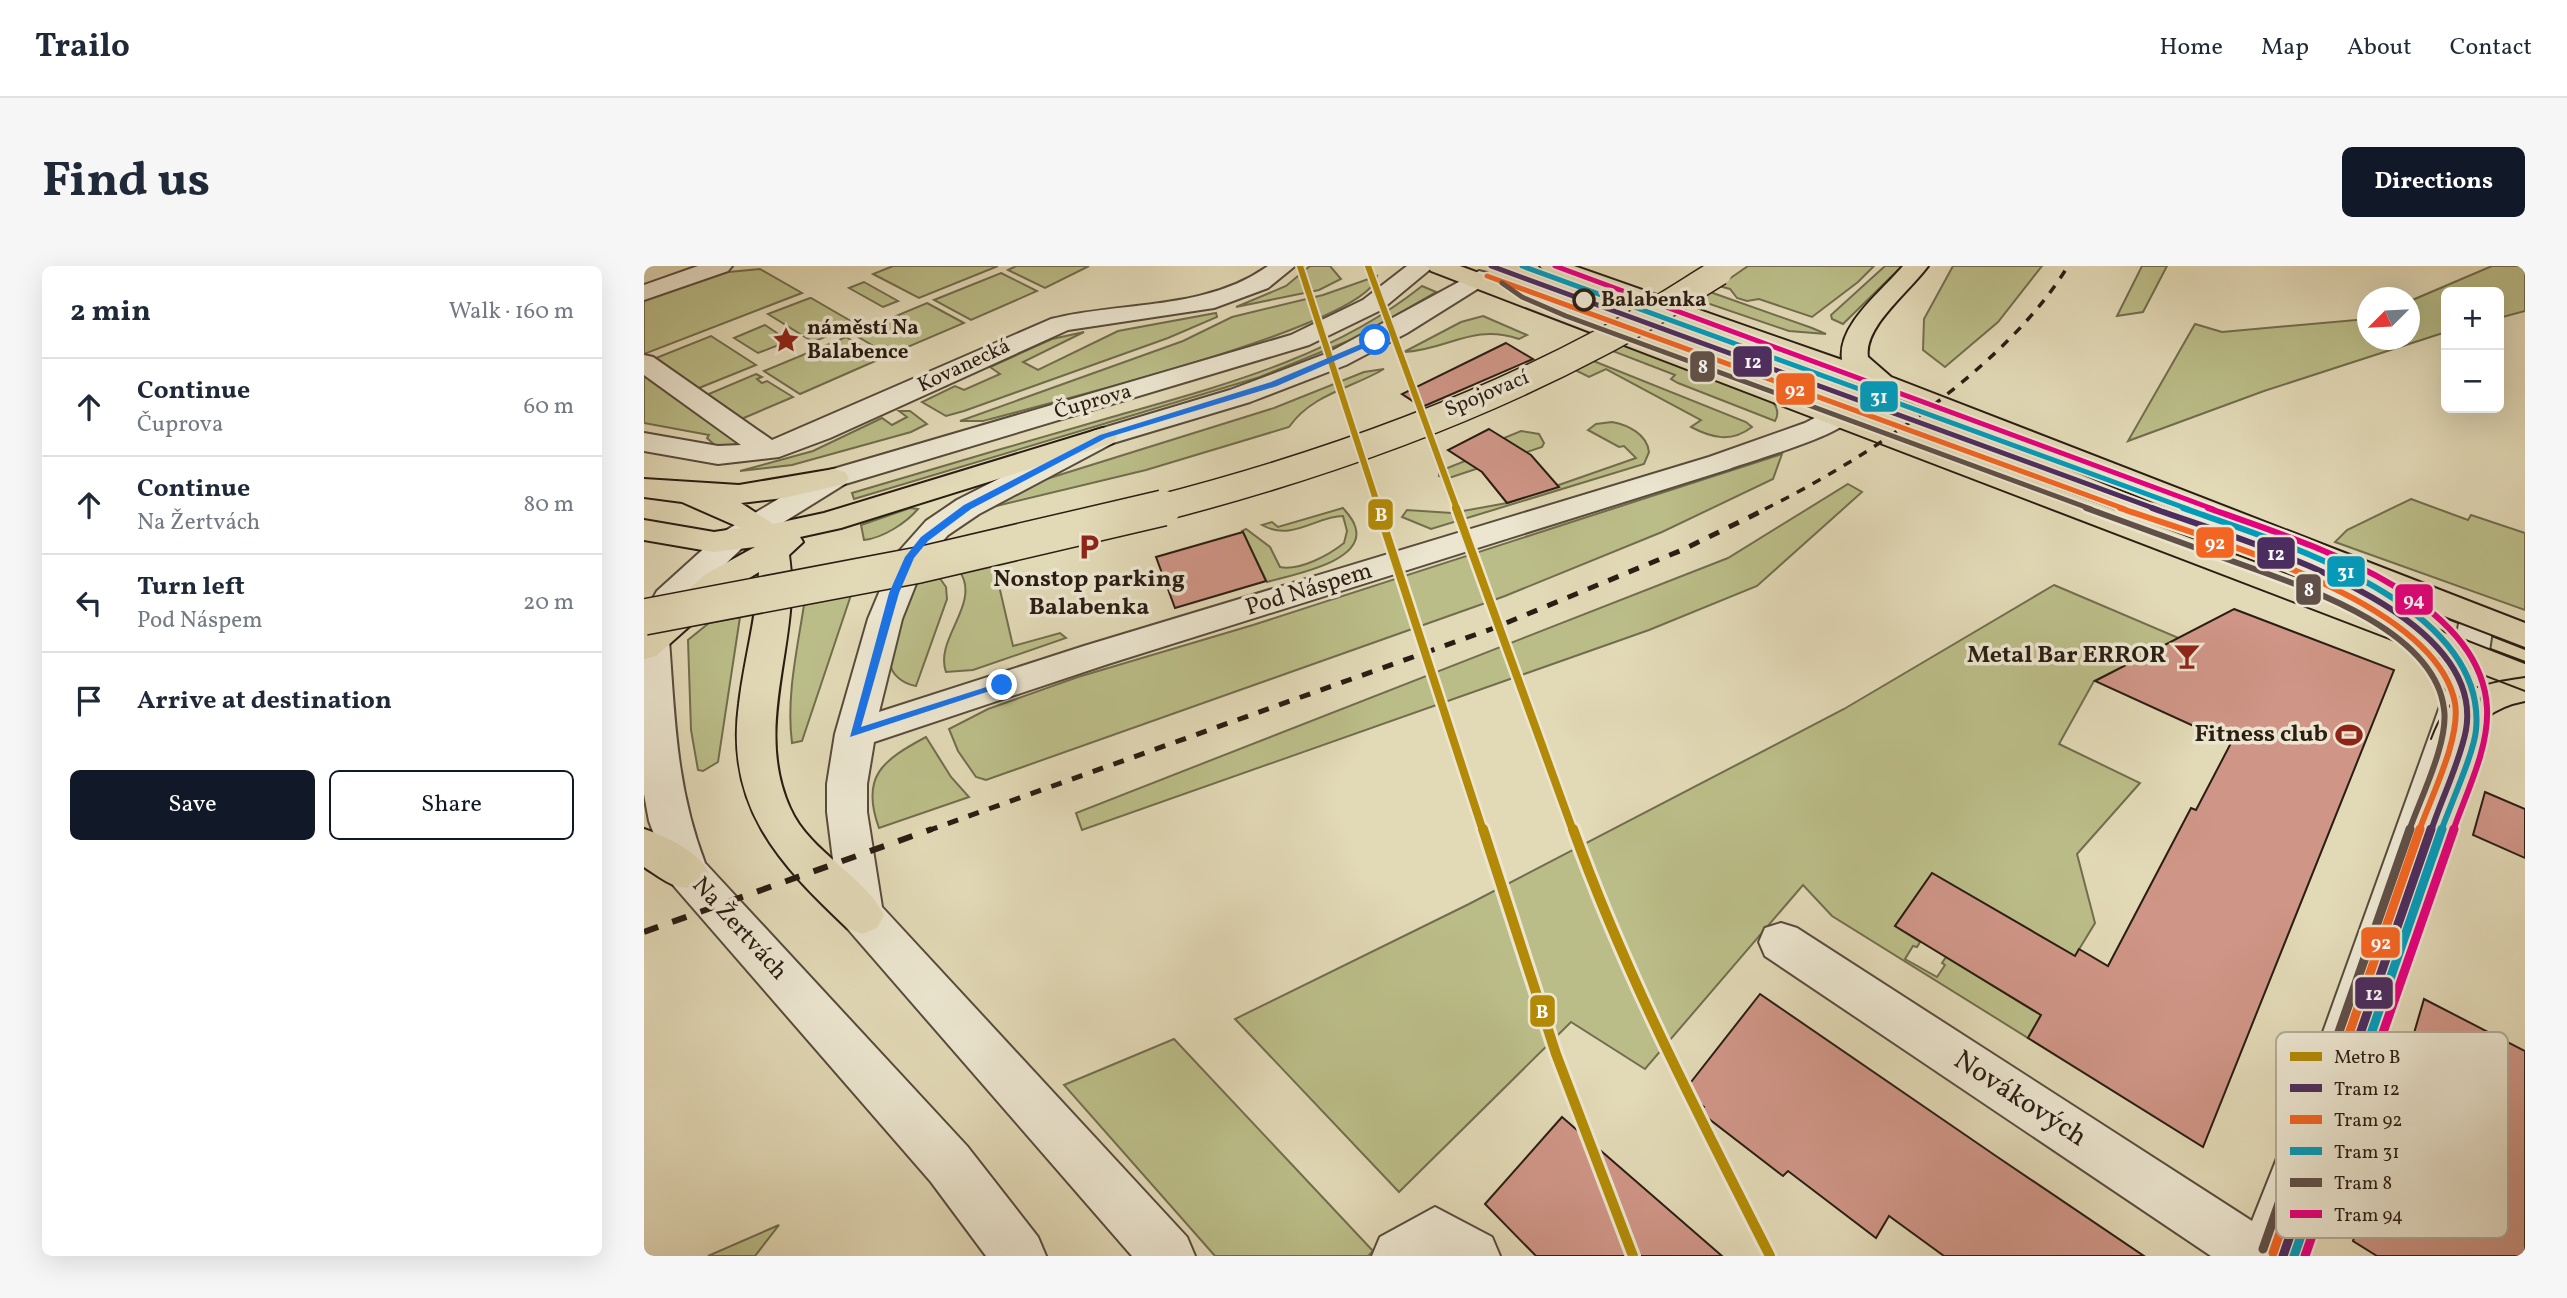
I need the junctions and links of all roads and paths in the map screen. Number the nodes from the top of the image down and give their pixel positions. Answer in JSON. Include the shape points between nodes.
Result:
{"nodes":[{"id":1,"x":720,"y":266,"type":"edge"},
{"id":2,"x":1283,"y":266,"type":"edge"},
{"id":3,"x":1422,"y":266,"type":"edge"},
{"id":4,"x":1439,"y":266,"type":"edge"},
{"id":5,"x":1552,"y":266,"type":"edge"},
{"id":6,"x":1689,"y":266,"type":"edge"},
{"id":7,"x":1916,"y":266,"type":"edge"},
{"id":8,"x":1723,"y":269,"type":"edge"},
{"id":9,"x":1489,"y":272,"type":"edge"},
{"id":10,"x":644,"y":293,"type":"edge"},
{"id":11,"x":644,"y":363,"type":"edge"},
{"id":12,"x":1881,"y":382,"type":"junction"},
{"id":13,"x":1842,"y":415,"type":"junction"},
{"id":14,"x":1103,"y":437,"type":"junction"},
{"id":15,"x":644,"y":442,"type":"edge"},
{"id":16,"x":768,"y":451,"type":"junction"},
{"id":17,"x":834,"y":478,"type":"junction"},
{"id":18,"x":1194,"y":486,"type":"junction"},
{"id":19,"x":644,"y":488,"type":"edge"},
{"id":20,"x":693,"y":496,"type":"junction"},
{"id":21,"x":644,"y":530,"type":"edge"},
{"id":22,"x":757,"y":537,"type":"junction"},
{"id":23,"x":644,"y":590,"type":"edge"},
{"id":24,"x":644,"y":602,"type":"edge"},
{"id":25,"x":2477,"y":618,"type":"junction"},
{"id":26,"x":647,"y":635,"type":"edge"},
{"id":27,"x":2525,"y":636,"type":"edge"},
{"id":28,"x":2469,"y":670,"type":"junction"},
{"id":29,"x":2525,"y":677,"type":"edge"},
{"id":30,"x":854,"y":734,"type":"junction"},
{"id":31,"x":644,"y":846,"type":"edge"},
{"id":32,"x":688,"y":873,"type":"junction"},
{"id":33,"x":862,"y":915,"type":"junction"},
{"id":34,"x":1781,"y":942,"type":"dead end"},
{"id":35,"x":2346,"y":1032,"type":"edge"},
{"id":36,"x":2276,"y":1227,"type":"edge"},
{"id":37,"x":1019,"y":1256,"type":"edge"},
{"id":38,"x":1168,"y":1256,"type":"edge"},
{"id":39,"x":2258,"y":1256,"type":"edge"},
{"id":40,"x":2265,"y":1256,"type":"edge"}],
"edges":[{"from":1,"to":10,"type":"street"},
{"from":2,"to":16,"type":"street","name":"Kovanecká","via":[[1252,286],[1216,299],[1060,324]]},
{"from":3,"to":17,"type":"street","name":"Čuprova","via":[[1372,306],[1300,340]]},
{"from":4,"to":9,"type":"main road"},
{"from":5,"to":12,"type":"main road"},
{"from":6,"to":18,"type":"main road","name":"Spojovací","via":[[1612,312],[1485,373]]},
{"from":7,"to":12,"type":"main road","via":[[1853,345],[1855,360]]},
{"from":8,"to":18,"type":"main road","name":"Spojovací","bridge":true,"via":[[1618,333],[1494,392],[1350,448]]},
{"from":9,"to":13,"type":"main road"},
{"from":9,"to":14,"type":"street","name":"Čuprova","via":[[1407,323],[1337,359],[1240,396]]},
{"from":11,"to":16,"type":"street"},
{"from":12,"to":25,"type":"main road"},
{"from":13,"to":28,"type":"main road"},
{"from":13,"to":30,"type":"street","name":"Pod Náspem","via":[[1719,463]]},
{"from":14,"to":22,"type":"main road","via":[[830,521]]},
{"from":14,"to":30,"type":"street","via":[[968,507],[925,539],[910,557],[894,593]]},
{"from":15,"to":16,"type":"street","name":"Kovanecká","via":[[718,456]]},
{"from":17,"to":20,"type":"main road","via":[[755,495]]},
{"from":17,"to":22,"type":"street","name":"Čuprova"},
{"from":18,"to":23,"type":"main road"},
{"from":18,"to":26,"type":"main road","bridge":true,"via":[[921,565]]},
{"from":19,"to":20,"type":"main road"},
{"from":20,"to":22,"type":"main road","via":[[721,505]]},
{"from":21,"to":22,"type":"main road","via":[[700,541]]},
{"from":22,"to":26,"type":"main road","via":[[718,582]]},
{"from":22,"to":33,"type":"main road","via":[[773,597],[757,705],[759,772],[779,830],[797,856]]},
{"from":24,"to":26,"type":"main road"},
{"from":25,"to":27,"type":"main road"},
{"from":25,"to":28,"type":"street"},
{"from":26,"to":32,"type":"street","name":"Na Žertvách","via":[[660,775],[669,821]]},
{"from":28,"to":29,"type":"main road"},
{"from":28,"to":35,"type":"street"},
{"from":30,"to":33,"type":"street","via":[[847,812]]},
{"from":31,"to":32,"type":"main road"},
{"from":32,"to":37,"type":"street","name":"Na Žertvách","via":[[949,1164]]},
{"from":33,"to":38,"type":"street"},
{"from":34,"to":39,"type":"street","name":"Novákových"},
{"from":36,"to":40,"type":"street"}]}
